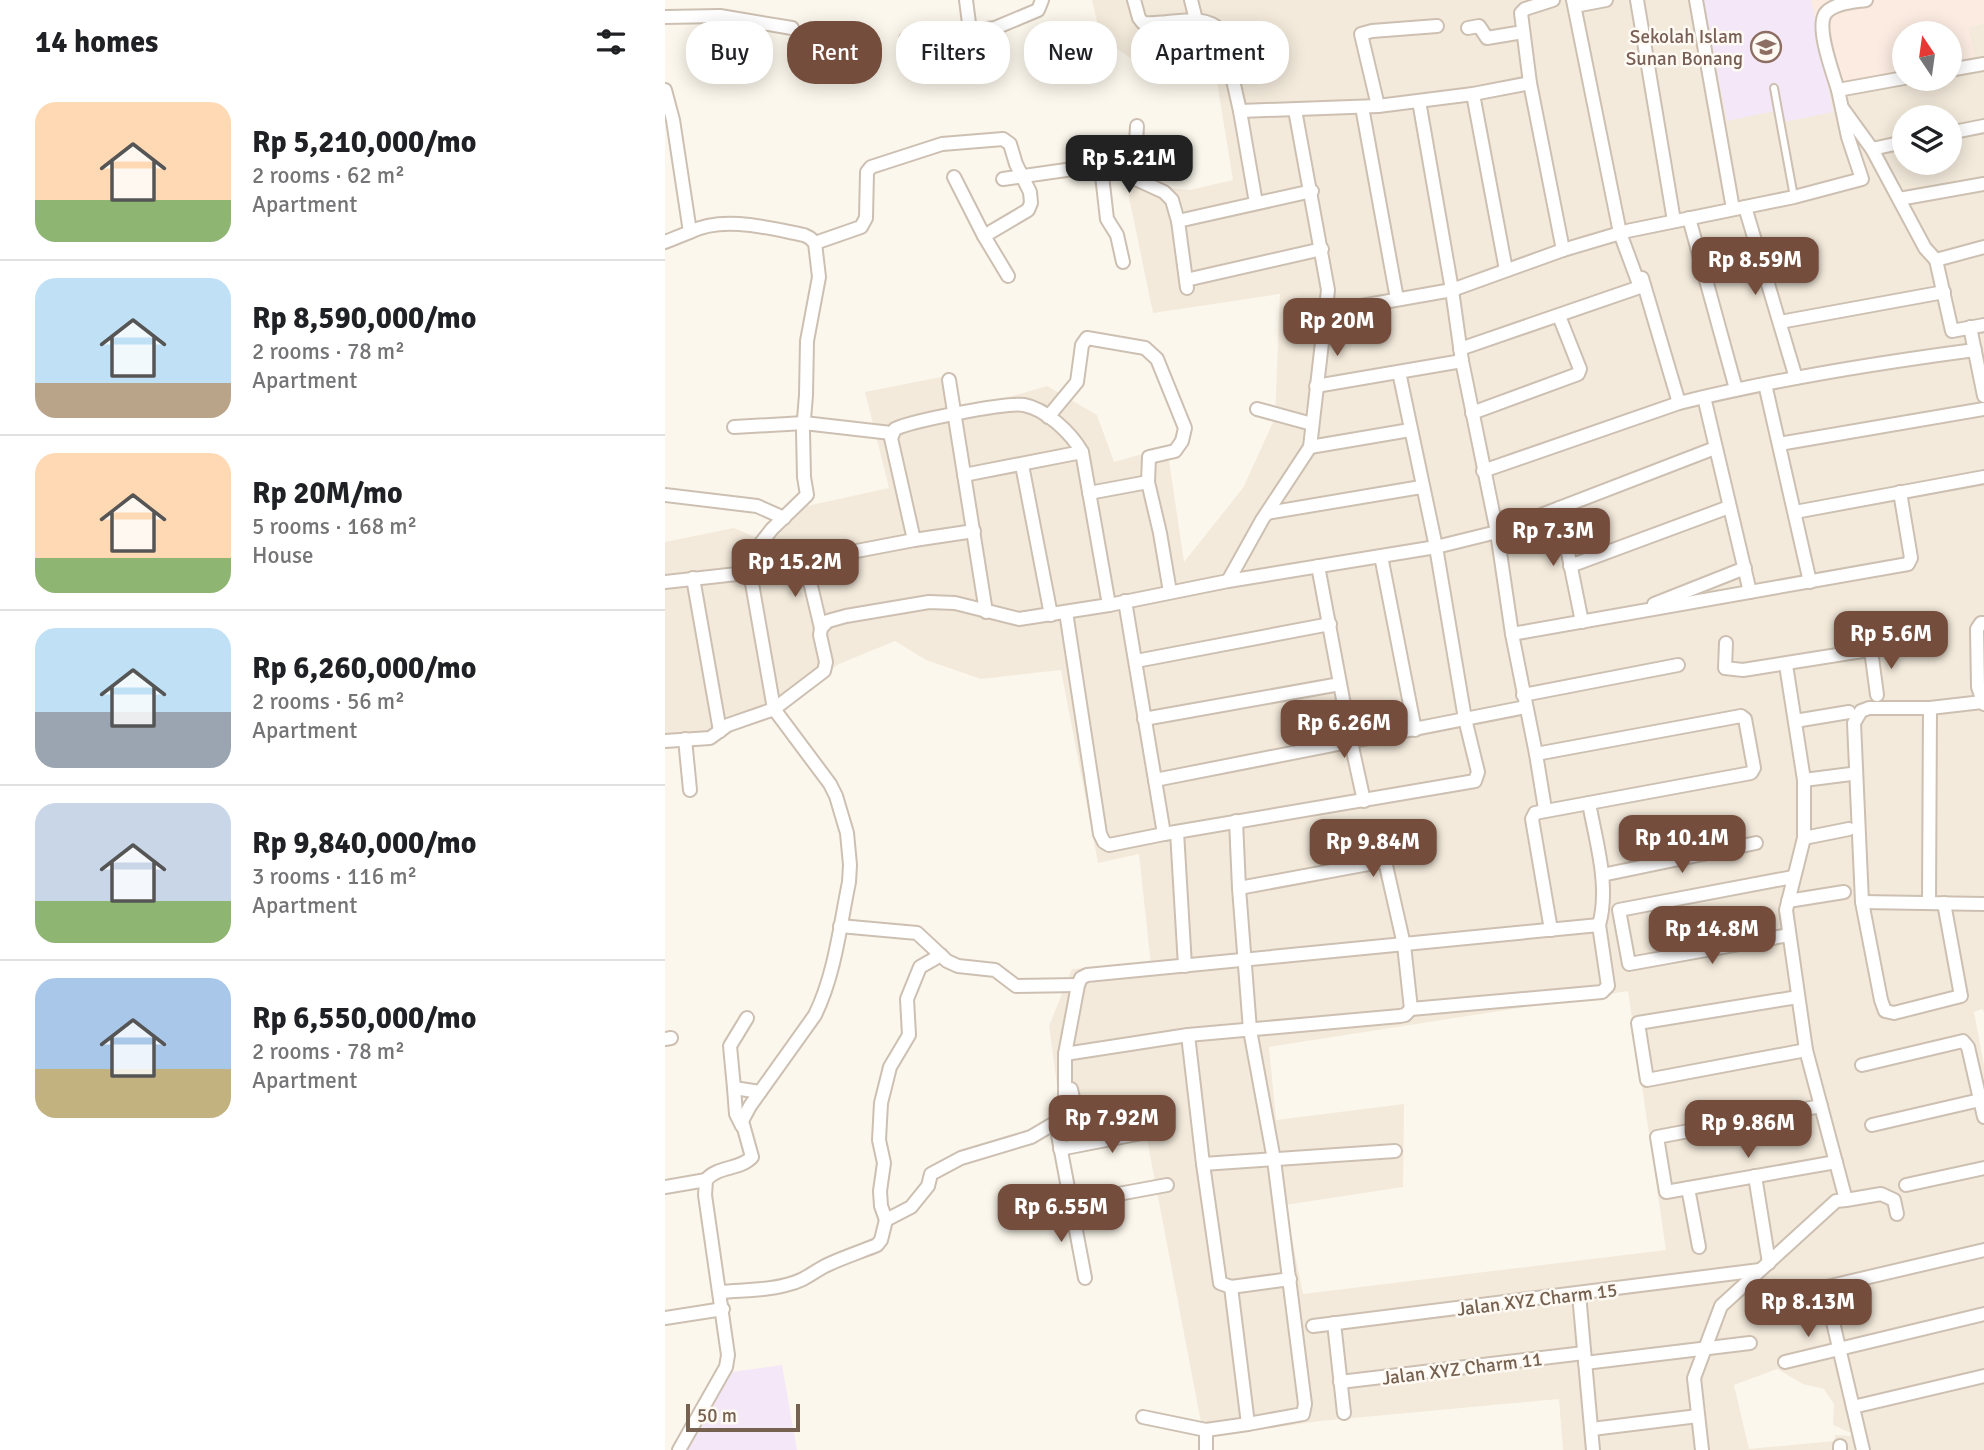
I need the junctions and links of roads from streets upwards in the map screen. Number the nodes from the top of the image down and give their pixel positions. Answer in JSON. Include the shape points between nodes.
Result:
{"nodes":[{"id":1,"x":966,"y":0,"type":"edge"},
{"id":2,"x":1042,"y":0,"type":"edge"},
{"id":3,"x":1134,"y":0,"type":"edge"},
{"id":4,"x":1191,"y":0,"type":"edge"},
{"id":5,"x":1553,"y":0,"type":"edge"},
{"id":6,"x":1606,"y":0,"type":"edge"},
{"id":7,"x":1637,"y":0,"type":"edge"},
{"id":8,"x":1696,"y":0,"type":"edge"},
{"id":9,"x":1866,"y":0,"type":"edge"},
{"id":10,"x":1574,"y":3,"type":"edge"},
{"id":11,"x":665,"y":18,"type":"edge"},
{"id":12,"x":1196,"y":20,"type":"junction"},
{"id":13,"x":969,"y":21,"type":"edge"},
{"id":14,"x":1010,"y":22,"type":"edge"},
{"id":15,"x":787,"y":26,"type":"edge"},
{"id":16,"x":1437,"y":26,"type":"dead end"},
{"id":17,"x":1468,"y":28,"type":"dead end"},
{"id":18,"x":1524,"y":32,"type":"junction"},
{"id":19,"x":1984,"y":64,"type":"edge"},
{"id":20,"x":1962,"y":68,"type":"edge"},
{"id":21,"x":1892,"y":80,"type":"edge"},
{"id":22,"x":1530,"y":83,"type":"junction"},
{"id":23,"x":665,"y":90,"type":"edge"},
{"id":24,"x":1838,"y":90,"type":"junction"},
{"id":25,"x":1473,"y":94,"type":"junction"},
{"id":26,"x":1419,"y":101,"type":"junction"},
{"id":27,"x":1840,"y":105,"type":"junction"},
{"id":28,"x":1378,"y":106,"type":"junction"},
{"id":29,"x":1362,"y":107,"type":"junction"},
{"id":30,"x":1296,"y":110,"type":"junction"},
{"id":31,"x":1240,"y":111,"type":"junction"},
{"id":32,"x":1137,"y":126,"type":"dead end"},
{"id":33,"x":1984,"y":126,"type":"edge"},
{"id":34,"x":1962,"y":130,"type":"edge"},
{"id":35,"x":1892,"y":145,"type":"edge"},
{"id":36,"x":1873,"y":149,"type":"junction"},
{"id":37,"x":1101,"y":167,"type":"junction"},
{"id":38,"x":1882,"y":167,"type":"junction"},
{"id":39,"x":1021,"y":176,"type":"junction"},
{"id":40,"x":954,"y":177,"type":"dead end"},
{"id":41,"x":1003,"y":179,"type":"dead end"},
{"id":42,"x":1134,"y":179,"type":"junction"},
{"id":43,"x":1862,"y":179,"type":"junction"},
{"id":44,"x":1984,"y":184,"type":"edge"},
{"id":45,"x":1312,"y":191,"type":"junction"},
{"id":46,"x":1899,"y":199,"type":"junction"},
{"id":47,"x":1256,"y":204,"type":"junction"},
{"id":48,"x":1739,"y":208,"type":"junction"},
{"id":49,"x":1689,"y":218,"type":"junction"},
{"id":50,"x":1178,"y":221,"type":"junction"},
{"id":51,"x":1674,"y":221,"type":"junction"},
{"id":52,"x":690,"y":232,"type":"junction"},
{"id":53,"x":1624,"y":232,"type":"junction"},
{"id":54,"x":984,"y":236,"type":"junction"},
{"id":55,"x":665,"y":242,"type":"edge"},
{"id":56,"x":815,"y":243,"type":"junction"},
{"id":57,"x":1984,"y":247,"type":"edge"},
{"id":58,"x":1322,"y":249,"type":"junction"},
{"id":59,"x":1563,"y":250,"type":"junction"},
{"id":60,"x":1935,"y":260,"type":"junction"},
{"id":61,"x":1123,"y":262,"type":"dead end"},
{"id":62,"x":1506,"y":271,"type":"junction"},
{"id":63,"x":1008,"y":276,"type":"dead end"},
{"id":64,"x":1452,"y":290,"type":"junction"},
{"id":65,"x":1944,"y":292,"type":"junction"},
{"id":66,"x":1397,"y":299,"type":"junction"},
{"id":67,"x":1327,"y":312,"type":"junction"},
{"id":68,"x":1559,"y":316,"type":"junction"},
{"id":69,"x":1780,"y":322,"type":"junction"},
{"id":70,"x":1984,"y":325,"type":"edge"},
{"id":71,"x":1970,"y":327,"type":"junction"},
{"id":72,"x":1975,"y":350,"type":"junction"},
{"id":73,"x":1461,"y":355,"type":"junction"},
{"id":74,"x":1399,"y":372,"type":"junction"},
{"id":75,"x":1796,"y":378,"type":"junction"},
{"id":76,"x":949,"y":380,"type":"dead end"},
{"id":77,"x":1765,"y":384,"type":"junction"},
{"id":78,"x":1316,"y":386,"type":"junction"},
{"id":79,"x":1736,"y":389,"type":"junction"},
{"id":80,"x":1984,"y":396,"type":"edge"},
{"id":81,"x":1704,"y":397,"type":"junction"},
{"id":82,"x":1679,"y":403,"type":"junction"},
{"id":83,"x":1257,"y":409,"type":"dead end"},
{"id":84,"x":1984,"y":409,"type":"edge"},
{"id":85,"x":1472,"y":413,"type":"junction"},
{"id":86,"x":953,"y":415,"type":"junction"},
{"id":87,"x":1048,"y":417,"type":"junction"},
{"id":88,"x":804,"y":423,"type":"junction"},
{"id":89,"x":1312,"y":425,"type":"junction"},
{"id":90,"x":734,"y":427,"type":"dead end"},
{"id":91,"x":1410,"y":430,"type":"junction"},
{"id":92,"x":891,"y":433,"type":"junction"},
{"id":93,"x":1779,"y":444,"type":"junction"},
{"id":94,"x":1310,"y":447,"type":"junction"},
{"id":95,"x":1715,"y":448,"type":"junction"},
{"id":96,"x":1082,"y":452,"type":"junction"},
{"id":97,"x":1021,"y":465,"type":"junction"},
{"id":98,"x":1483,"y":471,"type":"junction"},
{"id":99,"x":964,"y":474,"type":"junction"},
{"id":100,"x":1984,"y":477,"type":"edge"},
{"id":101,"x":1148,"y":482,"type":"junction"},
{"id":102,"x":1421,"y":487,"type":"junction"},
{"id":103,"x":1900,"y":492,"type":"junction"},
{"id":104,"x":1089,"y":493,"type":"junction"},
{"id":105,"x":665,"y":495,"type":"edge"},
{"id":106,"x":1730,"y":507,"type":"junction"},
{"id":107,"x":1559,"y":508,"type":"junction"},
{"id":108,"x":1795,"y":512,"type":"junction"},
{"id":109,"x":1267,"y":513,"type":"junction"},
{"id":110,"x":784,"y":518,"type":"junction"},
{"id":111,"x":974,"y":531,"type":"junction"},
{"id":112,"x":1497,"y":532,"type":"junction"},
{"id":113,"x":914,"y":540,"type":"junction"},
{"id":114,"x":1436,"y":547,"type":"junction"},
{"id":115,"x":1381,"y":556,"type":"junction"},
{"id":116,"x":805,"y":561,"type":"junction"},
{"id":117,"x":1318,"y":566,"type":"junction"},
{"id":118,"x":1570,"y":566,"type":"junction"},
{"id":119,"x":1745,"y":568,"type":"junction"},
{"id":120,"x":750,"y":572,"type":"junction"},
{"id":121,"x":693,"y":578,"type":"junction"},
{"id":122,"x":1228,"y":580,"type":"junction"},
{"id":123,"x":665,"y":582,"type":"edge"},
{"id":124,"x":1810,"y":582,"type":"junction"},
{"id":125,"x":1170,"y":592,"type":"junction"},
{"id":126,"x":1750,"y":592,"type":"junction"},
{"id":127,"x":1125,"y":601,"type":"junction"},
{"id":128,"x":1109,"y":604,"type":"junction"},
{"id":129,"x":1066,"y":611,"type":"junction"},
{"id":130,"x":986,"y":612,"type":"junction"},
{"id":131,"x":1632,"y":613,"type":"junction"},
{"id":132,"x":1051,"y":615,"type":"junction"},
{"id":133,"x":1582,"y":622,"type":"junction"},
{"id":134,"x":1984,"y":623,"type":"edge"},
{"id":135,"x":1330,"y":624,"type":"junction"},
{"id":136,"x":821,"y":628,"type":"junction"},
{"id":137,"x":1512,"y":634,"type":"junction"},
{"id":138,"x":1726,"y":643,"type":"dead end"},
{"id":139,"x":1913,"y":643,"type":"dead end"},
{"id":140,"x":1871,"y":650,"type":"junction"},
{"id":141,"x":1136,"y":661,"type":"junction"},
{"id":142,"x":1678,"y":664,"type":"dead end"},
{"id":143,"x":1786,"y":665,"type":"junction"},
{"id":144,"x":1340,"y":684,"type":"junction"},
{"id":145,"x":1877,"y":695,"type":"dead end"},
{"id":146,"x":1525,"y":701,"type":"junction"},
{"id":147,"x":1983,"y":703,"type":"edge"},
{"id":148,"x":1930,"y":708,"type":"junction"},
{"id":149,"x":774,"y":709,"type":"junction"},
{"id":150,"x":1849,"y":712,"type":"dead end"},
{"id":151,"x":1144,"y":719,"type":"junction"},
{"id":152,"x":1465,"y":719,"type":"junction"},
{"id":153,"x":1795,"y":721,"type":"junction"},
{"id":154,"x":1415,"y":730,"type":"junction"},
{"id":155,"x":720,"y":731,"type":"junction"},
{"id":156,"x":665,"y":735,"type":"edge"},
{"id":157,"x":685,"y":739,"type":"junction"},
{"id":158,"x":665,"y":741,"type":"edge"},
{"id":159,"x":1350,"y":742,"type":"junction"},
{"id":160,"x":1536,"y":754,"type":"junction"},
{"id":161,"x":1851,"y":774,"type":"dead end"},
{"id":162,"x":1155,"y":780,"type":"junction"},
{"id":163,"x":1804,"y":780,"type":"junction"},
{"id":164,"x":690,"y":790,"type":"dead end"},
{"id":165,"x":1364,"y":801,"type":"junction"},
{"id":166,"x":1589,"y":803,"type":"junction"},
{"id":167,"x":1545,"y":809,"type":"junction"},
{"id":168,"x":1237,"y":821,"type":"junction"},
{"id":169,"x":1849,"y":830,"type":"dead end"},
{"id":170,"x":1171,"y":833,"type":"junction"},
{"id":171,"x":1804,"y":838,"type":"junction"},
{"id":172,"x":1756,"y":843,"type":"dead end"},
{"id":173,"x":1602,"y":874,"type":"junction"},
{"id":174,"x":1793,"y":877,"type":"junction"},
{"id":175,"x":1239,"y":888,"type":"junction"},
{"id":176,"x":1844,"y":892,"type":"dead end"},
{"id":177,"x":1788,"y":901,"type":"junction"},
{"id":178,"x":1862,"y":902,"type":"junction"},
{"id":179,"x":1929,"y":903,"type":"junction"},
{"id":180,"x":1944,"y":903,"type":"junction"},
{"id":181,"x":1984,"y":904,"type":"edge"},
{"id":182,"x":1599,"y":925,"type":"junction"},
{"id":183,"x":840,"y":926,"type":"junction"},
{"id":184,"x":1551,"y":930,"type":"junction"},
{"id":185,"x":1789,"y":935,"type":"junction"},
{"id":186,"x":1404,"y":945,"type":"junction"},
{"id":187,"x":941,"y":955,"type":"junction"},
{"id":188,"x":1245,"y":961,"type":"junction"},
{"id":189,"x":1185,"y":966,"type":"junction"},
{"id":190,"x":1078,"y":985,"type":"junction"},
{"id":191,"x":1798,"y":997,"type":"junction"},
{"id":192,"x":1411,"y":1009,"type":"junction"},
{"id":193,"x":747,"y":1018,"type":"dead end"},
{"id":194,"x":1250,"y":1030,"type":"junction"},
{"id":195,"x":1188,"y":1035,"type":"junction"},
{"id":196,"x":1806,"y":1050,"type":"junction"},
{"id":197,"x":1065,"y":1054,"type":"junction"},
{"id":198,"x":1862,"y":1065,"type":"dead end"},
{"id":199,"x":1067,"y":1078,"type":"junction"},
{"id":200,"x":734,"y":1088,"type":"junction"},
{"id":201,"x":760,"y":1092,"type":"junction"},
{"id":202,"x":1980,"y":1100,"type":"junction"},
{"id":203,"x":1821,"y":1107,"type":"junction"},
{"id":204,"x":1984,"y":1117,"type":"edge"},
{"id":205,"x":1078,"y":1121,"type":"junction"},
{"id":206,"x":1872,"y":1125,"type":"dead end"},
{"id":207,"x":742,"y":1126,"type":"junction"},
{"id":208,"x":1157,"y":1130,"type":"dead end"},
{"id":209,"x":1083,"y":1144,"type":"junction"},
{"id":210,"x":1060,"y":1149,"type":"junction"},
{"id":211,"x":1395,"y":1151,"type":"dead end"},
{"id":212,"x":1274,"y":1160,"type":"junction"},
{"id":213,"x":1836,"y":1162,"type":"junction"},
{"id":214,"x":1203,"y":1164,"type":"junction"},
{"id":215,"x":1984,"y":1168,"type":"edge"},
{"id":216,"x":1755,"y":1176,"type":"junction"},
{"id":217,"x":706,"y":1180,"type":"junction"},
{"id":218,"x":1167,"y":1185,"type":"dead end"},
{"id":219,"x":1906,"y":1185,"type":"dead end"},
{"id":220,"x":665,"y":1187,"type":"edge"},
{"id":221,"x":1688,"y":1188,"type":"junction"},
{"id":222,"x":1846,"y":1200,"type":"junction"},
{"id":223,"x":1070,"y":1203,"type":"junction"},
{"id":224,"x":1897,"y":1214,"type":"dead end"},
{"id":225,"x":886,"y":1220,"type":"junction"},
{"id":226,"x":1699,"y":1247,"type":"dead end"},
{"id":227,"x":1984,"y":1250,"type":"edge"},
{"id":228,"x":1765,"y":1266,"type":"junction"},
{"id":229,"x":1085,"y":1278,"type":"dead end"},
{"id":230,"x":1290,"y":1279,"type":"junction"},
{"id":231,"x":1231,"y":1287,"type":"junction"},
{"id":232,"x":1825,"y":1288,"type":"junction"},
{"id":233,"x":720,"y":1292,"type":"junction"},
{"id":234,"x":1579,"y":1294,"type":"junction"},
{"id":235,"x":1771,"y":1300,"type":"dead end"},
{"id":236,"x":723,"y":1309,"type":"junction"},
{"id":237,"x":1984,"y":1314,"type":"edge"},
{"id":238,"x":665,"y":1318,"type":"edge"},
{"id":239,"x":1334,"y":1323,"type":"junction"},
{"id":240,"x":1313,"y":1326,"type":"dead end"},
{"id":241,"x":1750,"y":1343,"type":"dead end"},
{"id":242,"x":1705,"y":1349,"type":"junction"},
{"id":243,"x":1839,"y":1349,"type":"junction"},
{"id":244,"x":1585,"y":1358,"type":"junction"},
{"id":245,"x":1785,"y":1362,"type":"dead end"},
{"id":246,"x":1984,"y":1376,"type":"edge"},
{"id":247,"x":1340,"y":1382,"type":"junction"},
{"id":248,"x":1853,"y":1408,"type":"junction"},
{"id":249,"x":1344,"y":1413,"type":"dead end"},
{"id":250,"x":1698,"y":1416,"type":"junction"},
{"id":251,"x":1143,"y":1417,"type":"dead end"},
{"id":252,"x":1248,"y":1424,"type":"junction"},
{"id":253,"x":1592,"y":1429,"type":"junction"},
{"id":254,"x":1206,"y":1430,"type":"junction"},
{"id":255,"x":679,"y":1450,"type":"edge"},
{"id":256,"x":1206,"y":1450,"type":"edge"},
{"id":257,"x":1593,"y":1450,"type":"edge"},
{"id":258,"x":1702,"y":1450,"type":"edge"},
{"id":259,"x":1863,"y":1450,"type":"edge"}],
"edges":[{"from":1,"to":13,"type":"street"},
{"from":2,"to":14,"type":"street","via":[[1038,10]]},
{"from":3,"to":12,"type":"street","via":[[1143,23]]},
{"from":4,"to":12,"type":"street"},
{"from":5,"to":18,"type":"street","via":[[1521,13]]},
{"from":6,"to":10,"type":"street"},
{"from":7,"to":51,"type":"street"},
{"from":8,"to":48,"type":"street"},
{"from":9,"to":24,"type":"street","via":[[1832,8],[1823,20],[1822,33]]},
{"from":10,"to":53,"type":"street"},
{"from":11,"to":15,"type":"street","via":[[720,16]]},
{"from":12,"to":31,"type":"street","via":[[1222,32]]},
{"from":16,"to":28,"type":"street","via":[[1361,34]]},
{"from":17,"to":18,"type":"street","via":[[1479,26],[1487,38]]},
{"from":18,"to":22,"type":"street"},
{"from":19,"to":20,"type":"street"},
{"from":21,"to":24,"type":"street"},
{"from":22,"to":25,"type":"street"},
{"from":22,"to":59,"type":"street"},
{"from":23,"to":52,"type":"street"},
{"from":24,"to":27,"type":"street"},
{"from":25,"to":26,"type":"street"},
{"from":25,"to":62,"type":"street"},
{"from":26,"to":28,"type":"street"},
{"from":26,"to":64,"type":"street"},
{"from":27,"to":36,"type":"street"},
{"from":27,"to":43,"type":"street"},
{"from":28,"to":29,"type":"street"},
{"from":29,"to":30,"type":"street"},
{"from":29,"to":66,"type":"street"},
{"from":30,"to":31,"type":"street"},
{"from":30,"to":45,"type":"street"},
{"from":31,"to":47,"type":"street"},
{"from":32,"to":42,"type":"street"},
{"from":33,"to":34,"type":"street"},
{"from":35,"to":36,"type":"street"},
{"from":36,"to":38,"type":"street"},
{"from":37,"to":39,"type":"street"},
{"from":37,"to":42,"type":"street"},
{"from":37,"to":61,"type":"street","via":[[1107,219],[1117,235]]},
{"from":38,"to":43,"type":"street"},
{"from":38,"to":46,"type":"street"},
{"from":39,"to":41,"type":"street"},
{"from":39,"to":54,"type":"street","via":[[1030,192],[1031,207]]},
{"from":39,"to":56,"type":"street","via":[[1010,144],[1003,139],[941,144],[883,162],[867,170],[862,227]]},
{"from":40,"to":54,"type":"street"},
{"from":42,"to":50,"type":"street","via":[[1169,195]]},
{"from":43,"to":48,"type":"street"},
{"from":44,"to":46,"type":"street"},
{"from":45,"to":47,"type":"street"},
{"from":45,"to":58,"type":"street"},
{"from":46,"to":60,"type":"street"},
{"from":47,"to":50,"type":"street"},
{"from":48,"to":49,"type":"street"},
{"from":48,"to":69,"type":"street"},
{"from":49,"to":51,"type":"street"},
{"from":49,"to":79,"type":"street"},
{"from":50,"to":58,"type":"street","via":[[1187,284]]},
{"from":51,"to":53,"type":"street"},
{"from":52,"to":55,"type":"street"},
{"from":52,"to":56,"type":"street","via":[[715,224],[736,225],[804,235]]},
{"from":53,"to":59,"type":"street"},
{"from":53,"to":68,"type":"street","via":[[1640,287]]},
{"from":53,"to":82,"type":"street"},
{"from":54,"to":63,"type":"street"},
{"from":56,"to":88,"type":"street","via":[[819,277],[807,341]]},
{"from":57,"to":60,"type":"street"},
{"from":58,"to":67,"type":"street"},
{"from":59,"to":62,"type":"street"},
{"from":60,"to":65,"type":"street"},
{"from":62,"to":64,"type":"street"},
{"from":64,"to":66,"type":"street"},
{"from":64,"to":73,"type":"street"},
{"from":65,"to":69,"type":"street"},
{"from":65,"to":71,"type":"street","via":[[1952,331]]},
{"from":66,"to":67,"type":"street"},
{"from":67,"to":78,"type":"street"},
{"from":68,"to":73,"type":"street"},
{"from":68,"to":85,"type":"street","via":[[1578,374]]},
{"from":69,"to":75,"type":"street"},
{"from":70,"to":71,"type":"street"},
{"from":71,"to":72,"type":"street"},
{"from":72,"to":75,"type":"street"},
{"from":72,"to":80,"type":"street"},
{"from":73,"to":74,"type":"street"},
{"from":73,"to":85,"type":"street"},
{"from":74,"to":78,"type":"street"},
{"from":74,"to":91,"type":"street"},
{"from":75,"to":77,"type":"street"},
{"from":76,"to":86,"type":"street"},
{"from":77,"to":79,"type":"street"},
{"from":77,"to":93,"type":"street"},
{"from":78,"to":89,"type":"street"},
{"from":79,"to":81,"type":"street"},
{"from":81,"to":82,"type":"street"},
{"from":81,"to":95,"type":"street"},
{"from":82,"to":98,"type":"street"},
{"from":83,"to":89,"type":"street"},
{"from":84,"to":93,"type":"street"},
{"from":85,"to":98,"type":"street"},
{"from":86,"to":87,"type":"street","via":[[1020,405]]},
{"from":86,"to":92,"type":"street","via":[[904,425]]},
{"from":86,"to":99,"type":"street"},
{"from":87,"to":96,"type":"street"},
{"from":87,"to":101,"type":"street","via":[[1077,382],[1087,338],[1145,348],[1157,359],[1185,428],[1175,451],[1149,457]]},
{"from":88,"to":90,"type":"street"},
{"from":88,"to":92,"type":"street"},
{"from":88,"to":110,"type":"street","via":[[807,495]]},
{"from":89,"to":94,"type":"street"},
{"from":91,"to":94,"type":"street"},
{"from":91,"to":102,"type":"street"},
{"from":92,"to":113,"type":"street"},
{"from":93,"to":108,"type":"street"},
{"from":94,"to":109,"type":"street"},
{"from":95,"to":106,"type":"street"},
{"from":95,"to":107,"type":"street"},
{"from":96,"to":97,"type":"street"},
{"from":96,"to":104,"type":"street"},
{"from":97,"to":99,"type":"street"},
{"from":97,"to":132,"type":"street"},
{"from":98,"to":112,"type":"street"},
{"from":99,"to":111,"type":"street"},
{"from":100,"to":103,"type":"street"},
{"from":101,"to":104,"type":"street"},
{"from":101,"to":125,"type":"street"},
{"from":102,"to":109,"type":"street"},
{"from":102,"to":114,"type":"street"},
{"from":103,"to":108,"type":"street"},
{"from":103,"to":124,"type":"street","via":[[1911,558],[1908,564]]},
{"from":104,"to":128,"type":"street"},
{"from":105,"to":110,"type":"street","via":[[757,506]]},
{"from":106,"to":118,"type":"street"},
{"from":106,"to":119,"type":"street"},
{"from":107,"to":112,"type":"street"},
{"from":107,"to":118,"type":"street"},
{"from":108,"to":124,"type":"street"},
{"from":109,"to":122,"type":"street"},
{"from":110,"to":120,"type":"street","via":[[753,553]]},
{"from":111,"to":113,"type":"street"},
{"from":111,"to":130,"type":"street"},
{"from":112,"to":114,"type":"street"},
{"from":112,"to":137,"type":"street"},
{"from":113,"to":116,"type":"street"},
{"from":114,"to":115,"type":"street"},
{"from":114,"to":152,"type":"street"},
{"from":115,"to":117,"type":"street"},
{"from":115,"to":154,"type":"street"},
{"from":116,"to":120,"type":"street"},
{"from":116,"to":136,"type":"street"},
{"from":117,"to":122,"type":"street"},
{"from":117,"to":135,"type":"street"},
{"from":118,"to":133,"type":"street"},
{"from":119,"to":126,"type":"street"},
{"from":119,"to":131,"type":"street"},
{"from":120,"to":121,"type":"street"},
{"from":120,"to":149,"type":"street"},
{"from":121,"to":123,"type":"street"},
{"from":121,"to":155,"type":"street"},
{"from":122,"to":125,"type":"street"},
{"from":124,"to":126,"type":"street"},
{"from":125,"to":127,"type":"street"},
{"from":126,"to":131,"type":"street"},
{"from":127,"to":128,"type":"street"},
{"from":127,"to":141,"type":"street"},
{"from":128,"to":129,"type":"street"},
{"from":129,"to":132,"type":"street"},
{"from":129,"to":170,"type":"street","via":[[1102,839],[1109,845]]},
{"from":130,"to":132,"type":"street","via":[[1019,619]]},
{"from":130,"to":136,"type":"street","via":[[955,603],[929,602],[846,616]]},
{"from":131,"to":133,"type":"street"},
{"from":133,"to":137,"type":"street"},
{"from":134,"to":147,"type":"street","via":[[1977,629],[1978,687]]},
{"from":135,"to":141,"type":"street"},
{"from":135,"to":144,"type":"street"},
{"from":136,"to":149,"type":"street","via":[[824,671]]},
{"from":137,"to":146,"type":"street"},
{"from":138,"to":143,"type":"street","via":[[1725,668]]},
{"from":139,"to":140,"type":"street"},
{"from":140,"to":143,"type":"street"},
{"from":140,"to":145,"type":"street"},
{"from":141,"to":151,"type":"street"},
{"from":142,"to":146,"type":"street"},
{"from":143,"to":153,"type":"street"},
{"from":144,"to":151,"type":"street"},
{"from":144,"to":159,"type":"street"},
{"from":146,"to":152,"type":"street"},
{"from":146,"to":160,"type":"street"},
{"from":147,"to":148,"type":"street"},
{"from":148,"to":178,"type":"street","via":[[1868,708],[1854,723]]},
{"from":148,"to":179,"type":"street"},
{"from":149,"to":155,"type":"street"},
{"from":149,"to":183,"type":"street","via":[[830,784],[841,809],[850,865]]},
{"from":150,"to":153,"type":"street"},
{"from":151,"to":162,"type":"street"},
{"from":152,"to":154,"type":"street"},
{"from":152,"to":165,"type":"street","via":[[1478,772],[1475,781]]},
{"from":153,"to":163,"type":"street"},
{"from":154,"to":159,"type":"street"},
{"from":155,"to":157,"type":"street","via":[[710,738]]},
{"from":156,"to":157,"type":"street"},
{"from":157,"to":158,"type":"street"},
{"from":157,"to":164,"type":"street"},
{"from":159,"to":162,"type":"street"},
{"from":159,"to":165,"type":"street"},
{"from":160,"to":166,"type":"street","via":[[1744,718],[1754,768],[1751,773]]},
{"from":160,"to":167,"type":"street"},
{"from":161,"to":163,"type":"street"},
{"from":162,"to":170,"type":"street"},
{"from":163,"to":171,"type":"street"},
{"from":165,"to":168,"type":"street"},
{"from":166,"to":167,"type":"street"},
{"from":166,"to":173,"type":"street"},
{"from":167,"to":184,"type":"street","via":[[1532,819]]},
{"from":168,"to":170,"type":"street"},
{"from":168,"to":175,"type":"street"},
{"from":169,"to":171,"type":"street"},
{"from":170,"to":189,"type":"street"},
{"from":171,"to":174,"type":"street"},
{"from":172,"to":173,"type":"street"},
{"from":173,"to":182,"type":"street"},
{"from":174,"to":177,"type":"street"},
{"from":174,"to":185,"type":"street","via":[[1619,910],[1629,964]]},
{"from":175,"to":186,"type":"street","via":[[1385,860]]},
{"from":175,"to":188,"type":"street"},
{"from":176,"to":177,"type":"street"},
{"from":177,"to":185,"type":"street"},
{"from":178,"to":179,"type":"street"},
{"from":178,"to":180,"type":"street","via":[[1881,1000],[1885,1011],[1894,1013],[1961,996]]},
{"from":179,"to":180,"type":"street"},
{"from":180,"to":181,"type":"street"},
{"from":182,"to":184,"type":"street"},
{"from":182,"to":192,"type":"street","via":[[1605,991]]},
{"from":183,"to":187,"type":"street","via":[[917,933]]},
{"from":183,"to":201,"type":"street","via":[[818,1008]]},
{"from":184,"to":186,"type":"street"},
{"from":185,"to":191,"type":"street"},
{"from":186,"to":188,"type":"street"},
{"from":186,"to":192,"type":"street"},
{"from":187,"to":190,"type":"street","via":[[958,966],[995,970],[1016,986]]},
{"from":187,"to":225,"type":"street","via":[[920,967],[907,999],[909,1035],[890,1067],[881,1103],[879,1140],[884,1163],[880,1191]]},
{"from":188,"to":189,"type":"street"},
{"from":188,"to":194,"type":"street"},
{"from":189,"to":190,"type":"street","via":[[1087,975]]},
{"from":190,"to":197,"type":"street"},
{"from":191,"to":196,"type":"street"},
{"from":191,"to":196,"type":"street","via":[[1638,1023],[1647,1080]]},
{"from":192,"to":194,"type":"street","via":[[1400,1016]]},
{"from":193,"to":200,"type":"street","via":[[730,1045]]},
{"from":194,"to":195,"type":"street"},
{"from":194,"to":212,"type":"street"},
{"from":195,"to":197,"type":"street"},
{"from":195,"to":214,"type":"street"},
{"from":196,"to":203,"type":"street"},
{"from":197,"to":199,"type":"street"},
{"from":198,"to":202,"type":"street","via":[[1963,1041]]},
{"from":199,"to":205,"type":"street"},
{"from":199,"to":225,"type":"street","via":[[1065,1117],[1031,1137],[961,1158],[931,1174],[911,1207]]},
{"from":200,"to":201,"type":"street"},
{"from":200,"to":207,"type":"street"},
{"from":201,"to":207,"type":"street"},
{"from":202,"to":204,"type":"street"},
{"from":202,"to":206,"type":"street"},
{"from":203,"to":213,"type":"street"},
{"from":203,"to":221,"type":"street","via":[[1657,1137],[1666,1192]]},
{"from":205,"to":209,"type":"street"},
{"from":205,"to":210,"type":"street","via":[[1058,1135]]},
{"from":207,"to":217,"type":"street","via":[[752,1157]]},
{"from":208,"to":209,"type":"street"},
{"from":209,"to":210,"type":"street"},
{"from":210,"to":223,"type":"street"},
{"from":211,"to":212,"type":"street"},
{"from":212,"to":214,"type":"street"},
{"from":212,"to":230,"type":"street"},
{"from":213,"to":216,"type":"street"},
{"from":213,"to":222,"type":"street"},
{"from":214,"to":231,"type":"street","via":[[1218,1275],[1220,1283]]},
{"from":215,"to":219,"type":"street"},
{"from":216,"to":221,"type":"street"},
{"from":216,"to":228,"type":"street"},
{"from":217,"to":220,"type":"street"},
{"from":217,"to":233,"type":"street"},
{"from":218,"to":223,"type":"street"},
{"from":221,"to":226,"type":"street"},
{"from":222,"to":224,"type":"street","via":[[1881,1194],[1894,1200]]},
{"from":222,"to":228,"type":"street","via":[[1836,1201]]},
{"from":223,"to":229,"type":"street"},
{"from":225,"to":233,"type":"street","via":[[877,1245],[825,1266],[807,1279],[754,1291]]},
{"from":227,"to":232,"type":"street"},
{"from":228,"to":234,"type":"street","name":"Jalan XYZ Charm 15"},
{"from":228,"to":242,"type":"street","via":[[1721,1306]]},
{"from":230,"to":231,"type":"street"},
{"from":230,"to":252,"type":"street","via":[[1305,1410],[1297,1417]]},
{"from":231,"to":252,"type":"street"},
{"from":232,"to":235,"type":"street"},
{"from":232,"to":243,"type":"street"},
{"from":233,"to":236,"type":"street"},
{"from":234,"to":239,"type":"street","name":"Jalan XYZ Charm 15"},
{"from":234,"to":244,"type":"street"},
{"from":236,"to":238,"type":"street"},
{"from":236,"to":255,"type":"street","via":[[726,1367]]},
{"from":237,"to":243,"type":"street"},
{"from":239,"to":240,"type":"street","name":"Jalan XYZ Charm 15"},
{"from":239,"to":247,"type":"street"},
{"from":241,"to":242,"type":"street","name":"Jalan XYZ Charm 11"},
{"from":242,"to":244,"type":"street","name":"Jalan XYZ Charm 11"},
{"from":242,"to":250,"type":"street","via":[[1694,1378]]},
{"from":243,"to":245,"type":"street"},
{"from":243,"to":248,"type":"street"},
{"from":244,"to":247,"type":"street","name":"Jalan XYZ Charm 11"},
{"from":244,"to":253,"type":"street"},
{"from":246,"to":248,"type":"street"},
{"from":247,"to":249,"type":"street"},
{"from":248,"to":259,"type":"street"},
{"from":250,"to":253,"type":"street"},
{"from":250,"to":258,"type":"street"},
{"from":251,"to":254,"type":"street"},
{"from":252,"to":254,"type":"street"},
{"from":253,"to":257,"type":"street"},
{"from":254,"to":256,"type":"street"}]}
